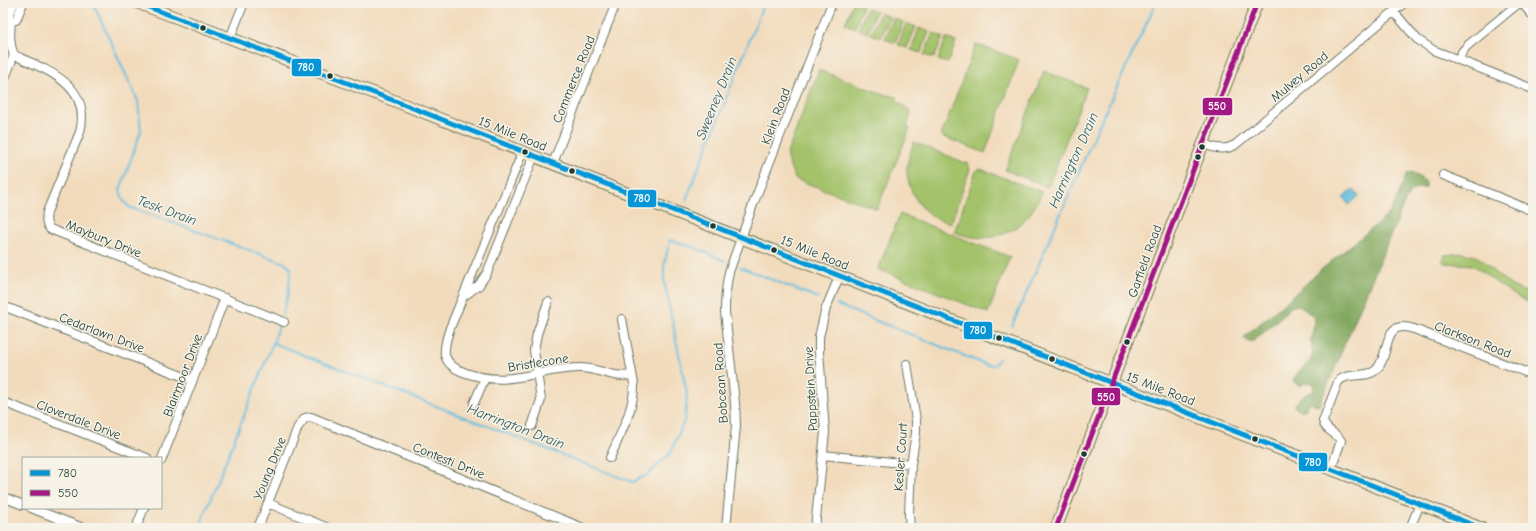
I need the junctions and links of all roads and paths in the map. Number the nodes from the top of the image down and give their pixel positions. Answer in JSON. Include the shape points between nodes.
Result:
{"nodes":[{"id":1,"x":14,"y":3,"type":"edge"},
{"id":2,"x":24,"y":3,"type":"edge"},
{"id":3,"x":138,"y":3,"type":"edge"},
{"id":4,"x":244,"y":3,"type":"edge"},
{"id":5,"x":616,"y":3,"type":"edge"},
{"id":6,"x":832,"y":3,"type":"edge"},
{"id":7,"x":1257,"y":3,"type":"edge"},
{"id":8,"x":1404,"y":3,"type":"edge"},
{"id":9,"x":1519,"y":3,"type":"edge"},
{"id":10,"x":1522,"y":3,"type":"edge"},
{"id":11,"x":1394,"y":12,"type":"junction"},
{"id":12,"x":1533,"y":16,"type":"edge"},
{"id":13,"x":11,"y":21,"type":"junction"},
{"id":14,"x":230,"y":38,"type":"junction"},
{"id":15,"x":14,"y":55,"type":"junction"},
{"id":16,"x":1459,"y":60,"type":"junction"},
{"id":17,"x":3,"y":83,"type":"edge"},
{"id":18,"x":1533,"y":89,"type":"edge"},
{"id":19,"x":1203,"y":144,"type":"junction"},
{"id":20,"x":523,"y":151,"type":"junction"},
{"id":21,"x":534,"y":156,"type":"junction"},
{"id":22,"x":553,"y":163,"type":"junction"},
{"id":23,"x":1443,"y":175,"type":"dead end"},
{"id":24,"x":1533,"y":211,"type":"edge"},
{"id":25,"x":742,"y":238,"type":"junction"},
{"id":26,"x":839,"y":277,"type":"junction"},
{"id":27,"x":225,"y":298,"type":"junction"},
{"id":28,"x":462,"y":298,"type":"junction"},
{"id":29,"x":548,"y":302,"type":"dead end"},
{"id":30,"x":3,"y":306,"type":"edge"},
{"id":31,"x":622,"y":319,"type":"dead end"},
{"id":32,"x":284,"y":322,"type":"dead end"},
{"id":33,"x":907,"y":364,"type":"dead end"},
{"id":34,"x":538,"y":375,"type":"junction"},
{"id":35,"x":1533,"y":375,"type":"edge"},
{"id":36,"x":632,"y":376,"type":"junction"},
{"id":37,"x":485,"y":378,"type":"junction"},
{"id":38,"x":192,"y":380,"type":"junction"},
{"id":39,"x":1111,"y":384,"type":"junction"},
{"id":40,"x":3,"y":402,"type":"edge"},
{"id":41,"x":474,"y":403,"type":"dead end"},
{"id":42,"x":305,"y":418,"type":"joint"},
{"id":43,"x":532,"y":426,"type":"dead end"},
{"id":44,"x":823,"y":454,"type":"junction"},
{"id":45,"x":144,"y":457,"type":"edge"},
{"id":46,"x":162,"y":458,"type":"edge"},
{"id":47,"x":610,"y":458,"type":"dead end"},
{"id":48,"x":911,"y":464,"type":"junction"},
{"id":49,"x":1331,"y":469,"type":"junction"},
{"id":50,"x":3,"y":497,"type":"edge"},
{"id":51,"x":268,"y":503,"type":"junction"},
{"id":52,"x":1420,"y":504,"type":"junction"},
{"id":53,"x":22,"y":505,"type":"edge"},
{"id":54,"x":34,"y":509,"type":"edge"},
{"id":55,"x":144,"y":509,"type":"edge"},
{"id":56,"x":83,"y":528,"type":"edge"},
{"id":57,"x":136,"y":528,"type":"edge"},
{"id":58,"x":258,"y":528,"type":"edge"},
{"id":59,"x":328,"y":528,"type":"edge"},
{"id":60,"x":583,"y":528,"type":"edge"},
{"id":61,"x":726,"y":528,"type":"edge"},
{"id":62,"x":815,"y":528,"type":"edge"},
{"id":63,"x":910,"y":528,"type":"edge"},
{"id":64,"x":1056,"y":528,"type":"edge"},
{"id":65,"x":1410,"y":528,"type":"edge"},
{"id":66,"x":1481,"y":528,"type":"edge"}],
"edges":[{"from":1,"to":13,"type":"street","via":[[8,17]]},
{"from":2,"to":13,"type":"street","via":[[16,20]]},
{"from":3,"to":14,"type":"main road","name":"15 Mile Road"},
{"from":4,"to":14,"type":"street"},
{"from":5,"to":22,"type":"street","name":"Commerce Road"},
{"from":6,"to":25,"type":"street","name":"Klein Road"},
{"from":7,"to":19,"type":"main road","name":"Garfield Road"},
{"from":8,"to":11,"type":"street","name":"Mulvey Road"},
{"from":9,"to":16,"type":"street","via":[[1467,46]]},
{"from":10,"to":12,"type":"street"},
{"from":11,"to":16,"type":"street","via":[[1425,45]]},
{"from":11,"to":19,"type":"street","name":"Mulvey Road","via":[[1235,145],[1225,149]]},
{"from":13,"to":15,"type":"street","via":[[10,39]]},
{"from":14,"to":20,"type":"main road","name":"15 Mile Road"},
{"from":15,"to":17,"type":"street"},
{"from":15,"to":27,"type":"street","name":"Maybury Drive","via":[[63,80],[80,105],[82,126],[47,212],[47,225],[50,229]]},
{"from":16,"to":18,"type":"street"},
{"from":19,"to":39,"type":"main road","name":"Garfield Road"},
{"from":20,"to":21,"type":"main road","name":"15 Mile Road"},
{"from":20,"to":28,"type":"street","name":"Bristlecone"},
{"from":21,"to":22,"type":"main road","name":"15 Mile Road"},
{"from":21,"to":28,"type":"street","via":[[485,277]]},
{"from":22,"to":25,"type":"main road","name":"15 Mile Road"},
{"from":23,"to":24,"type":"street"},
{"from":25,"to":26,"type":"main road","name":"15 Mile Road"},
{"from":25,"to":61,"type":"street","name":"Bobcean Road","via":[[729,272],[725,298],[736,403]]},
{"from":26,"to":39,"type":"main road","name":"15 Mile Road"},
{"from":26,"to":44,"type":"street","name":"Pappstein Drive","via":[[826,308],[819,336],[825,416]]},
{"from":27,"to":32,"type":"street","name":"Maybury Drive"},
{"from":27,"to":38,"type":"street","name":"Blairmoor Drive"},
{"from":28,"to":37,"type":"street","name":"Bristlecone","via":[[445,342],[445,358],[459,371]]},
{"from":29,"to":34,"type":"street","via":[[535,342]]},
{"from":30,"to":38,"type":"street","name":"Cedarlawn Drive"},
{"from":31,"to":36,"type":"street"},
{"from":33,"to":48,"type":"street","name":"Kesler Court","via":[[916,420]]},
{"from":34,"to":36,"type":"street","name":"Bristlecone","via":[[580,368],[616,376]]},
{"from":34,"to":37,"type":"street","name":"Bristlecone","via":[[504,380]]},
{"from":34,"to":43,"type":"street","via":[[541,400]]},
{"from":35,"to":49,"type":"street","name":"Clarkson Road","via":[[1414,328],[1396,327],[1375,370],[1342,378],[1338,382],[1323,421],[1326,428],[1341,441]]},
{"from":36,"to":47,"type":"street","via":[[632,403]]},
{"from":37,"to":41,"type":"street"},
{"from":38,"to":46,"type":"street","name":"Blairmoor Drive"},
{"from":39,"to":49,"type":"main road","name":"15 Mile Road"},
{"from":39,"to":64,"type":"main road","name":"Garfield Road"},
{"from":40,"to":45,"type":"street","name":"Cloverdale Drive"},
{"from":42,"to":51,"type":"street","name":"Young Drive","via":[[298,427]]},
{"from":42,"to":60,"type":"street","name":"Contesti Drive","via":[[318,419]]},
{"from":44,"to":48,"type":"street"},
{"from":44,"to":62,"type":"street","name":"Pappstein Drive"},
{"from":48,"to":63,"type":"street","name":"Kesler Court"},
{"from":49,"to":52,"type":"main road","name":"15 Mile Road"},
{"from":50,"to":53,"type":"street"},
{"from":51,"to":58,"type":"street","name":"Young Drive"},
{"from":51,"to":59,"type":"street"},
{"from":52,"to":65,"type":"street"},
{"from":52,"to":66,"type":"main road","name":"15 Mile Road"},
{"from":54,"to":56,"type":"street"},
{"from":55,"to":57,"type":"street"}]}
